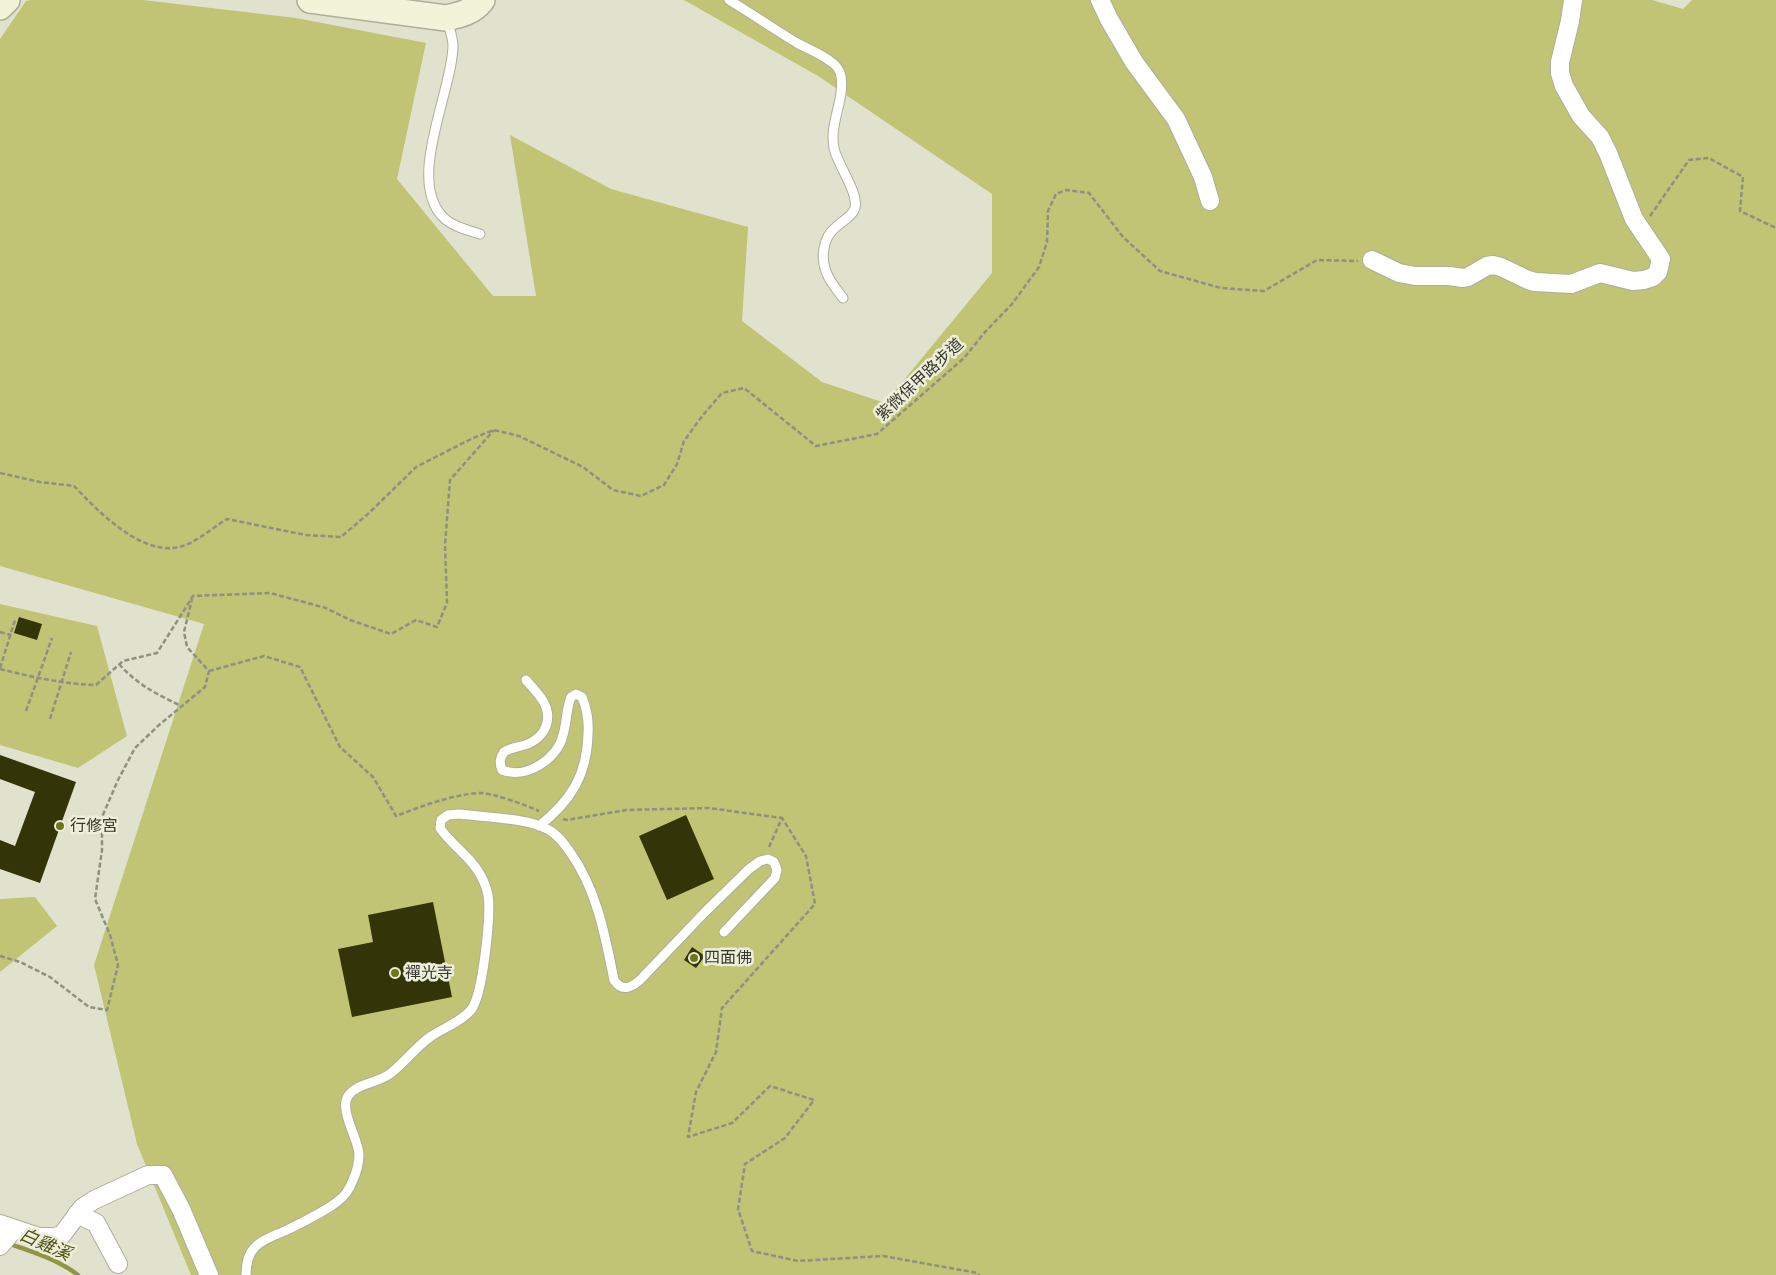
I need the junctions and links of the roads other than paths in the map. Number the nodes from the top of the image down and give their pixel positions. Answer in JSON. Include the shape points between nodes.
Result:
{"nodes":[{"id":1,"x":7,"y":0,"type":"edge"},
{"id":2,"x":310,"y":0,"type":"edge"},
{"id":3,"x":482,"y":0,"type":"edge"},
{"id":4,"x":729,"y":0,"type":"edge"},
{"id":5,"x":1100,"y":0,"type":"edge"},
{"id":6,"x":1572,"y":0,"type":"edge"},
{"id":7,"x":0,"y":7,"type":"edge"},
{"id":8,"x":436,"y":11,"type":"edge"},
{"id":9,"x":1210,"y":201,"type":"dead end"},
{"id":10,"x":480,"y":234,"type":"dead end"},
{"id":11,"x":1372,"y":260,"type":"road end"},
{"id":12,"x":843,"y":298,"type":"dead end"},
{"id":13,"x":526,"y":680,"type":"dead end"},
{"id":14,"x":539,"y":826,"type":"junction"},
{"id":15,"x":724,"y":932,"type":"dead end"},
{"id":16,"x":77,"y":1214,"type":"junction"},
{"id":17,"x":7,"y":1226,"type":"edge"},
{"id":18,"x":0,"y":1246,"type":"edge"},
{"id":19,"x":118,"y":1264,"type":"dead end"},
{"id":20,"x":209,"y":1275,"type":"edge"},
{"id":21,"x":246,"y":1275,"type":"edge"}],
"edges":[{"from":1,"to":7,"type":"street"},
{"from":2,"to":8,"type":"street"},
{"from":3,"to":8,"type":"street","via":[[476,8],[461,15]]},
{"from":4,"to":12,"type":"lane","via":[[838,68],[841,76],[833,143],[856,206],[852,214],[831,230],[824,251],[824,265]]},
{"from":5,"to":9,"type":"street","via":[[1134,62],[1176,119],[1204,177]]},
{"from":6,"to":11,"type":"street","via":[[1560,73],[1564,86],[1573,104],[1600,137],[1628,206],[1659,254],[1661,266],[1658,272],[1634,281],[1600,273],[1571,284],[1546,284],[1493,265],[1463,278],[1399,273]]},
{"from":8,"to":10,"type":"lane","via":[[453,46],[431,148],[430,192],[443,218],[455,226]]},
{"from":13,"to":14,"type":"lane","via":[[544,702],[548,720],[546,729],[530,743],[504,752],[500,757],[502,770],[526,772],[548,759],[563,737],[568,704],[576,694],[582,697],[589,719],[585,765],[577,784],[552,816]]},
{"from":14,"to":15,"type":"lane","via":[[549,829],[561,840],[587,882],[603,924],[618,986],[633,987],[749,869],[763,860],[774,862],[775,878]]},
{"from":14,"to":21,"type":"lane","via":[[459,814],[448,815],[441,820],[440,828],[474,865],[488,894],[486,939],[476,1000],[466,1015],[413,1050],[390,1074],[354,1090],[347,1098],[345,1107],[356,1137],[358,1154],[357,1170],[350,1188],[339,1201],[255,1247],[249,1256]]},
{"from":16,"to":17,"type":"street","via":[[62,1235],[55,1237],[39,1237]]},
{"from":16,"to":19,"type":"street","via":[[96,1223]]},
{"from":16,"to":20,"type":"street","via":[[94,1200],[121,1187],[148,1175],[163,1175]]},
{"from":17,"to":18,"type":"street"}]}
